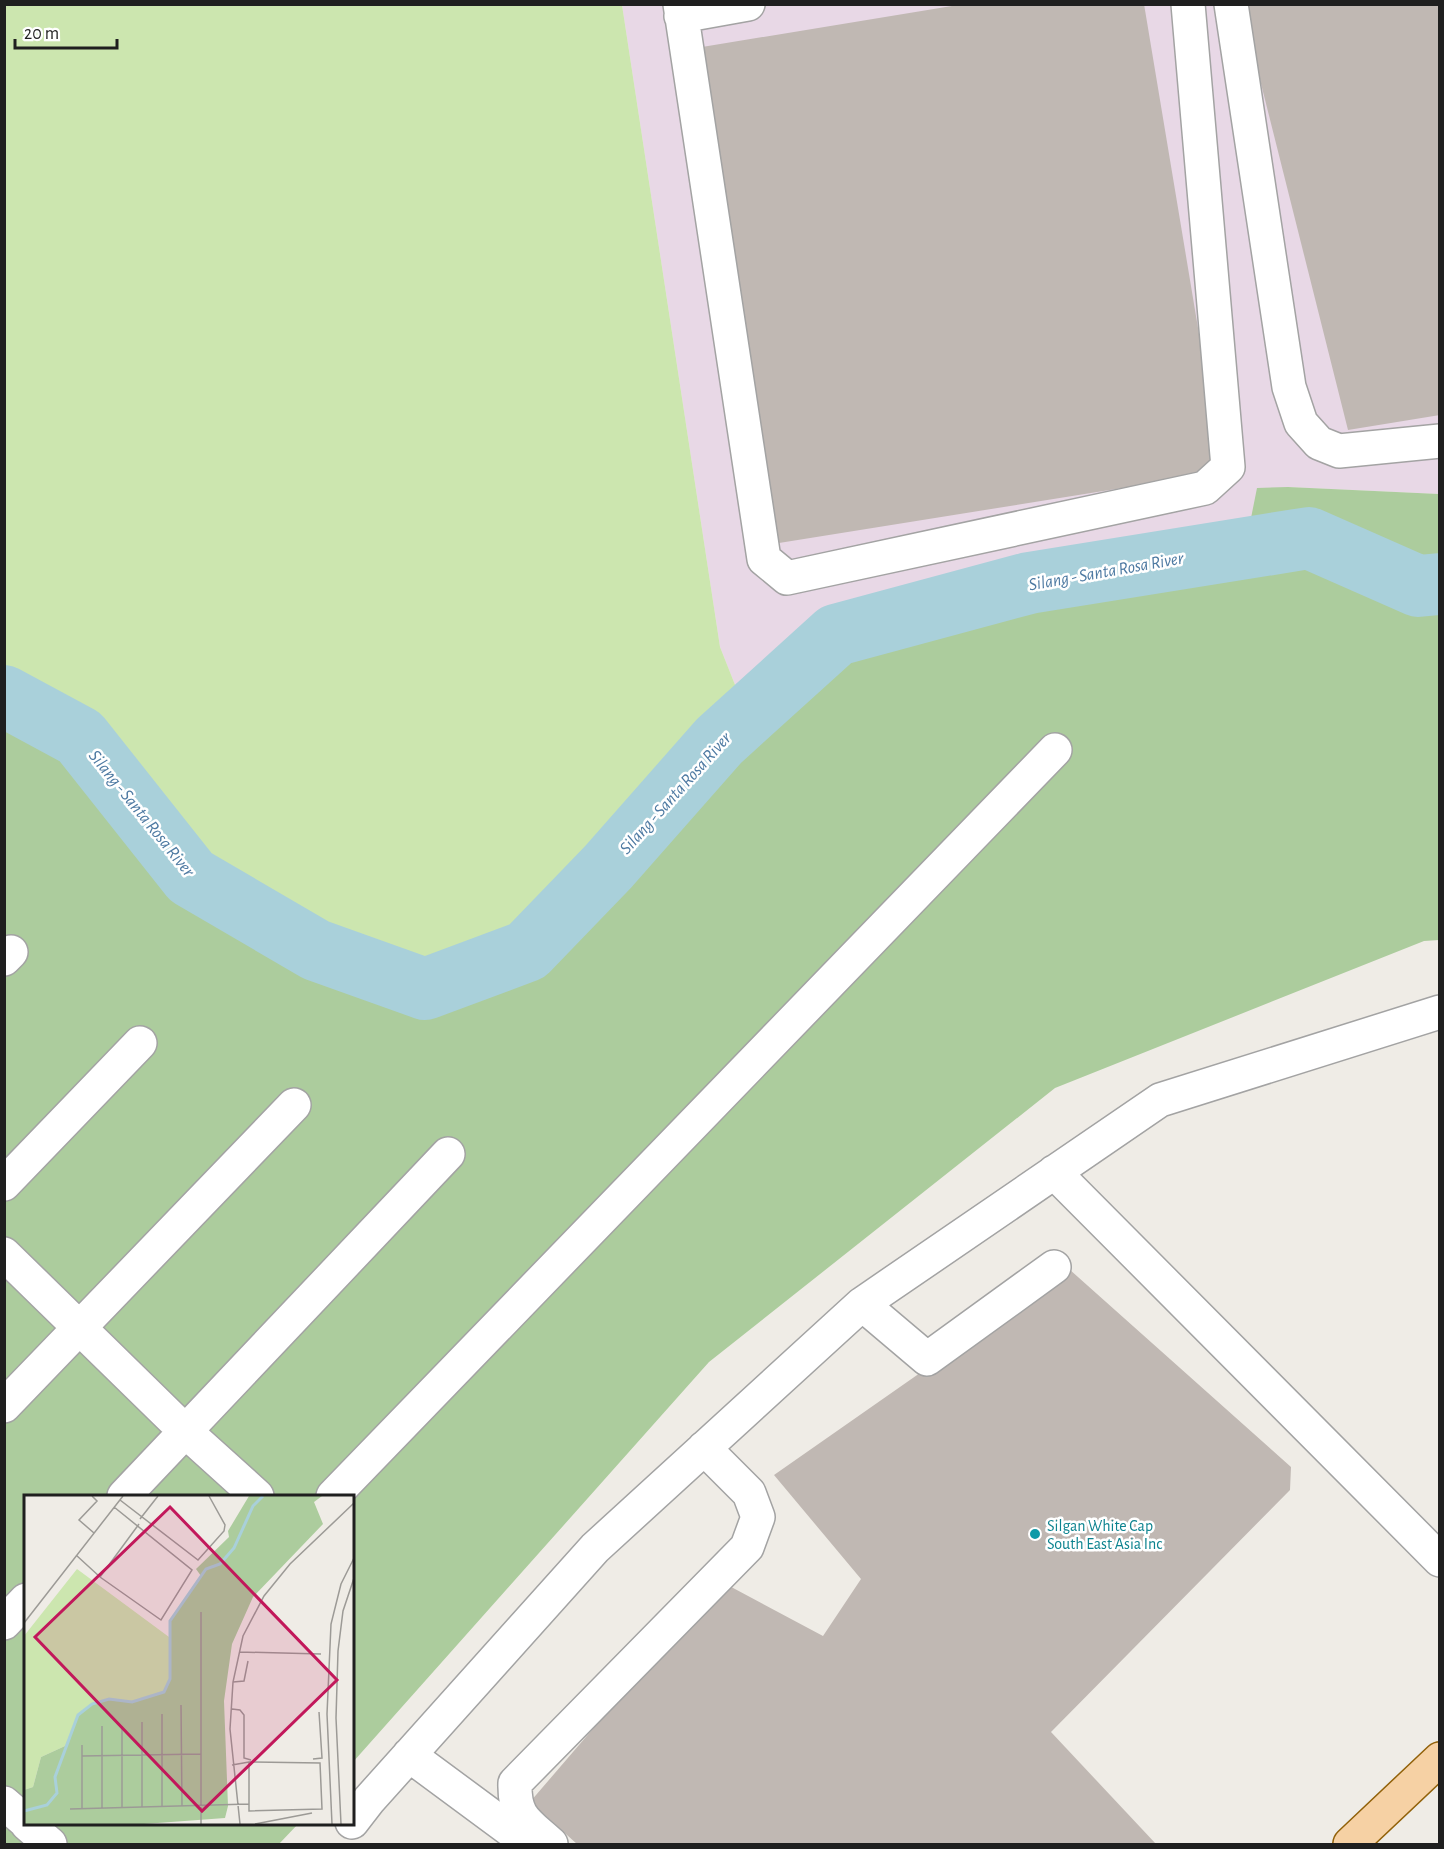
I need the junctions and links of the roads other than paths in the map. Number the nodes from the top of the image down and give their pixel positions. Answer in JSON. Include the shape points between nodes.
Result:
{"nodes":[{"id":1,"x":748,"y":4,"type":"edge"},
{"id":2,"x":1188,"y":4,"type":"edge"},
{"id":3,"x":1232,"y":4,"type":"edge"},
{"id":4,"x":681,"y":10,"type":"edge"},
{"id":5,"x":1440,"y":441,"type":"edge"},
{"id":6,"x":1055,"y":750,"type":"dead end"},
{"id":7,"x":1440,"y":1012,"type":"edge"},
{"id":8,"x":140,"y":1043,"type":"dead end"},
{"id":9,"x":294,"y":1105,"type":"dead end"},
{"id":10,"x":448,"y":1154,"type":"dead end"},
{"id":11,"x":1054,"y":1172,"type":"junction"},
{"id":12,"x":4,"y":1184,"type":"edge"},
{"id":13,"x":4,"y":1254,"type":"edge"},
{"id":14,"x":1054,"y":1267,"type":"dead end"},
{"id":15,"x":862,"y":1304,"type":"junction"},
{"id":16,"x":80,"y":1328,"type":"junction"},
{"id":17,"x":4,"y":1406,"type":"edge"},
{"id":18,"x":185,"y":1431,"type":"junction"},
{"id":19,"x":704,"y":1448,"type":"junction"},
{"id":20,"x":126,"y":1495,"type":"edge"},
{"id":21,"x":255,"y":1495,"type":"edge"},
{"id":22,"x":335,"y":1495,"type":"edge"},
{"id":23,"x":1440,"y":1560,"type":"edge"},
{"id":24,"x":24,"y":1602,"type":"edge"},
{"id":25,"x":4,"y":1623,"type":"edge"},
{"id":26,"x":409,"y":1755,"type":"junction"},
{"id":27,"x":1440,"y":1759,"type":"edge"},
{"id":28,"x":354,"y":1821,"type":"edge"},
{"id":29,"x":25,"y":1825,"type":"edge"},
{"id":30,"x":351,"y":1825,"type":"edge"},
{"id":31,"x":517,"y":1841,"type":"edge"},
{"id":32,"x":50,"y":1845,"type":"edge"},
{"id":33,"x":336,"y":1845,"type":"edge"},
{"id":34,"x":551,"y":1845,"type":"edge"},
{"id":35,"x":1350,"y":1845,"type":"edge"}],
"edges":[{"from":1,"to":4,"type":"street"},
{"from":2,"to":4,"type":"street","via":[[1228,467],[1205,488],[787,578],[764,559]]},
{"from":3,"to":5,"type":"street","via":[[1289,387],[1301,423],[1319,443],[1340,452]]},
{"from":6,"to":22,"type":"street"},
{"from":7,"to":11,"type":"street","via":[[1160,1100]]},
{"from":8,"to":12,"type":"street"},
{"from":9,"to":16,"type":"street"},
{"from":10,"to":18,"type":"street"},
{"from":11,"to":15,"type":"street"},
{"from":11,"to":23,"type":"street"},
{"from":13,"to":16,"type":"street"},
{"from":14,"to":15,"type":"street","via":[[927,1359]]},
{"from":15,"to":19,"type":"street"},
{"from":16,"to":17,"type":"street"},
{"from":16,"to":18,"type":"street"},
{"from":18,"to":20,"type":"street"},
{"from":18,"to":21,"type":"street"},
{"from":19,"to":26,"type":"street","via":[[595,1548]]},
{"from":19,"to":34,"type":"street","via":[[749,1493],[758,1516],[747,1547],[515,1783],[514,1805]]},
{"from":24,"to":25,"type":"street"},
{"from":26,"to":28,"type":"street"},
{"from":26,"to":31,"type":"street"},
{"from":27,"to":35,"type":"main road"},
{"from":29,"to":32,"type":"street"},
{"from":30,"to":33,"type":"street"}]}
